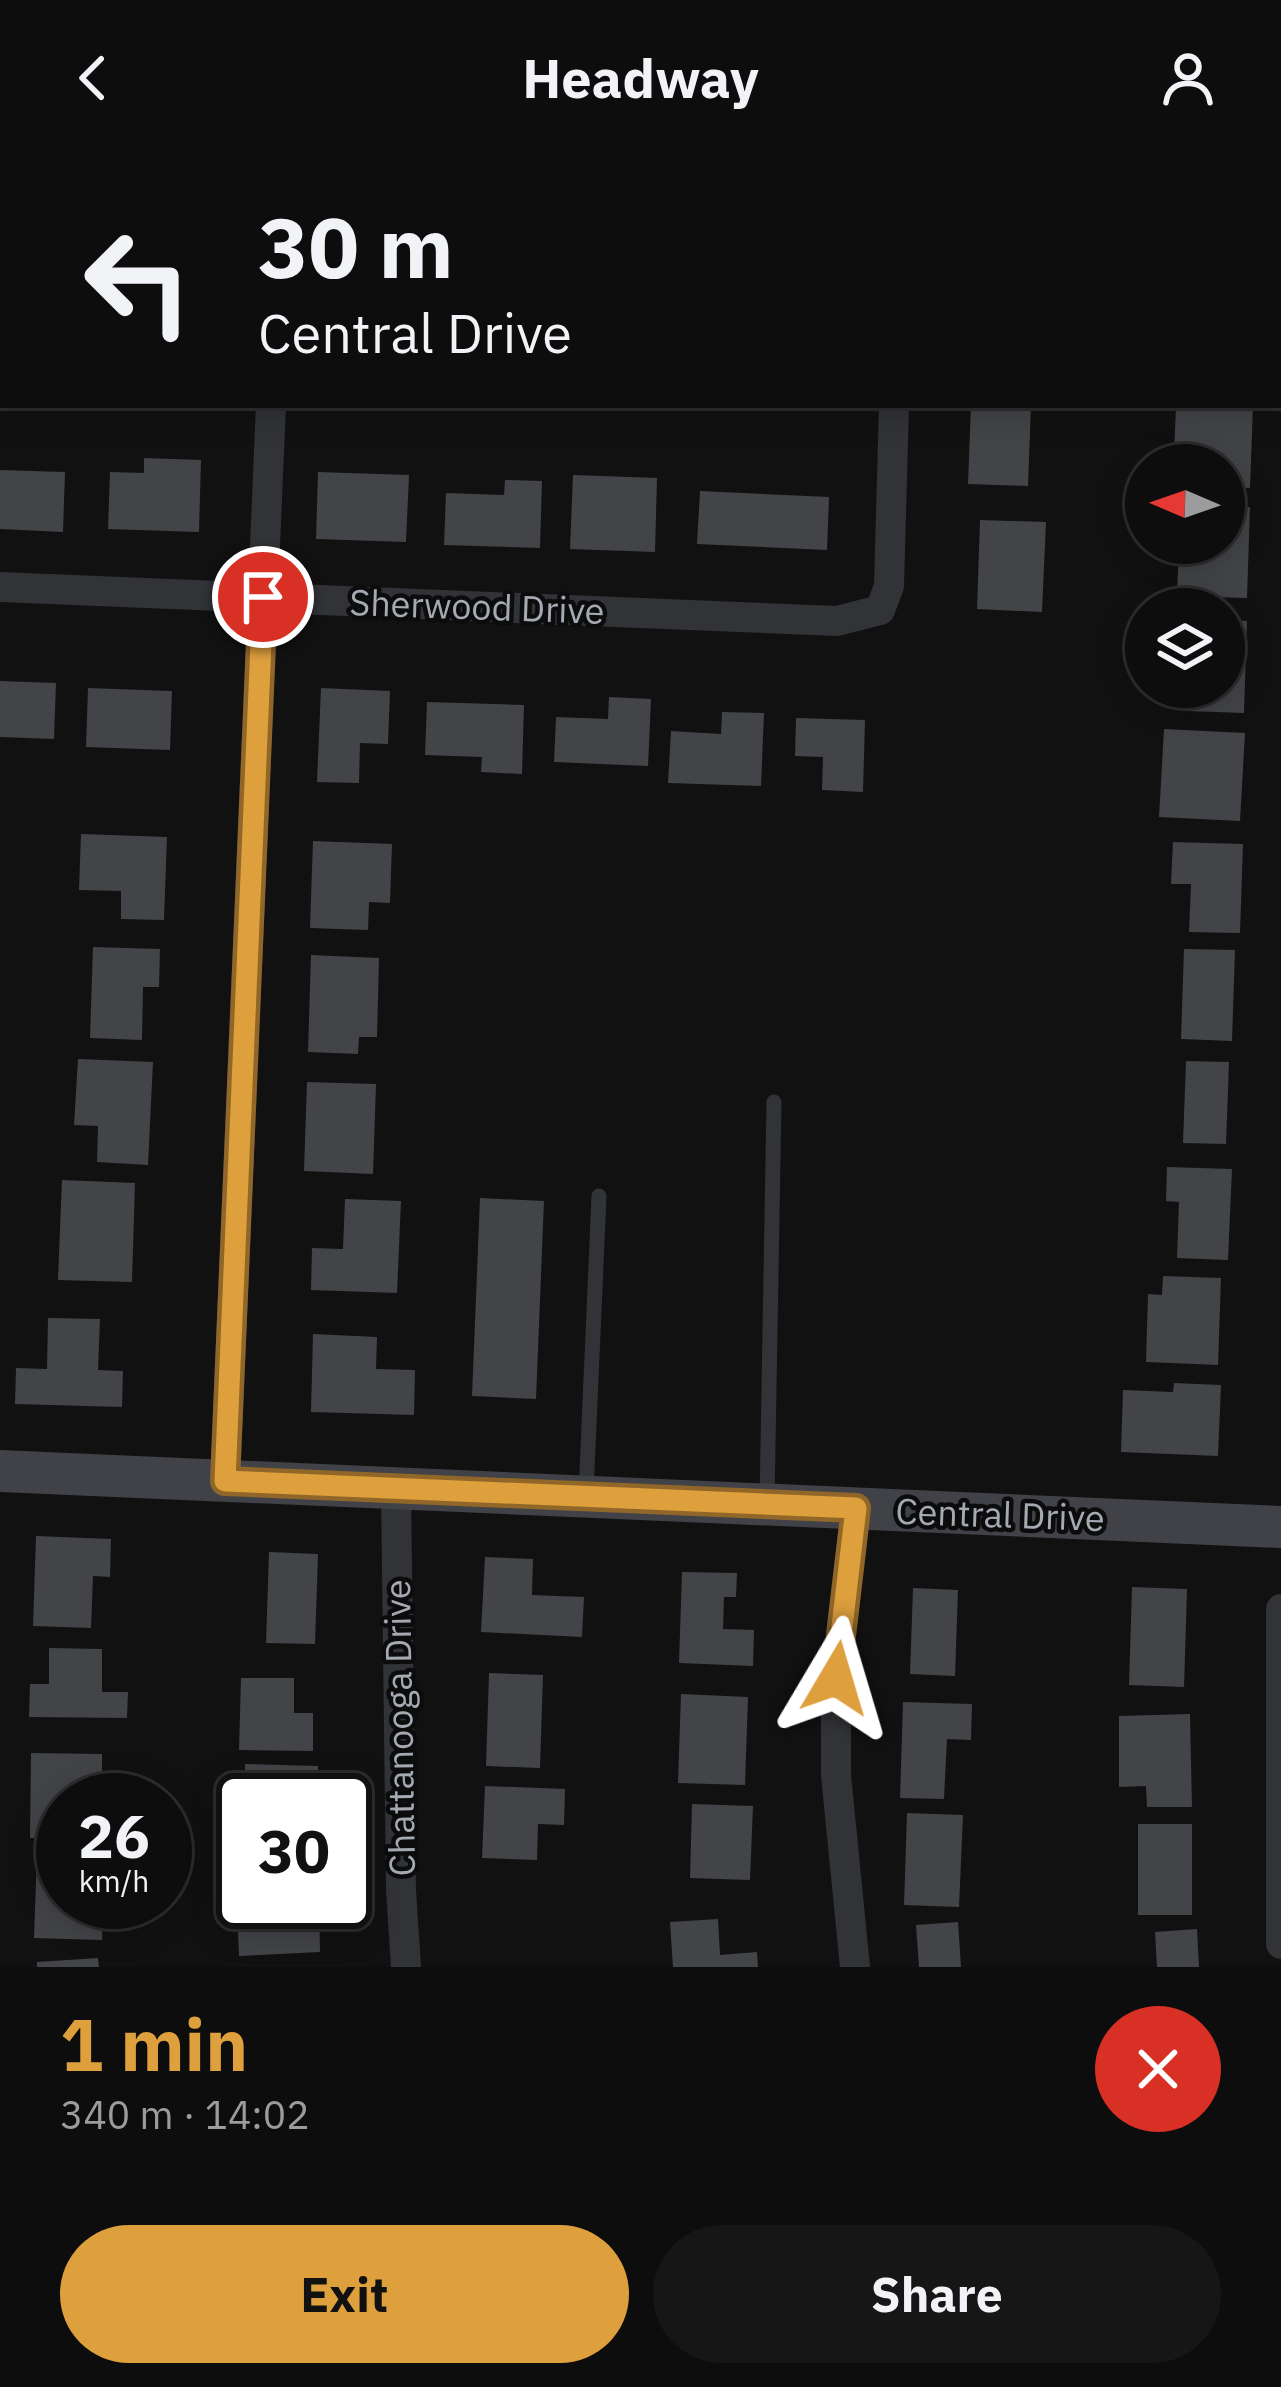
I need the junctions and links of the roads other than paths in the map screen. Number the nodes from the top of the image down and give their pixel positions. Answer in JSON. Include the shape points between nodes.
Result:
{"nodes":[{"id":1,"x":271,"y":408,"type":"edge"},
{"id":2,"x":894,"y":408,"type":"edge"},
{"id":3,"x":0,"y":586,"type":"edge"},
{"id":4,"x":263,"y":597,"type":"junction"},
{"id":5,"x":775,"y":1102,"type":"dead end"},
{"id":6,"x":599,"y":1196,"type":"dead end"},
{"id":7,"x":0,"y":1472,"type":"edge"},
{"id":8,"x":225,"y":1481,"type":"junction"},
{"id":9,"x":397,"y":1488,"type":"junction"},
{"id":10,"x":586,"y":1497,"type":"junction"},
{"id":11,"x":767,"y":1504,"type":"junction"},
{"id":12,"x":856,"y":1508,"type":"junction"},
{"id":13,"x":1281,"y":1527,"type":"edge"},
{"id":14,"x":1281,"y":1609,"type":"edge"},
{"id":15,"x":1281,"y":1944,"type":"edge"},
{"id":16,"x":406,"y":1967,"type":"edge"},
{"id":17,"x":855,"y":1967,"type":"edge"}],
"edges":[{"from":1,"to":4,"type":"street"},
{"from":2,"to":4,"type":"street","name":"Sherwood Drive","via":[[889,586],[880,610],[837,621]]},
{"from":3,"to":4,"type":"street","name":"Sherwood Drive"},
{"from":4,"to":8,"type":"street"},
{"from":5,"to":11,"type":"lane"},
{"from":6,"to":10,"type":"lane"},
{"from":7,"to":8,"type":"main road","name":"Central Drive"},
{"from":8,"to":9,"type":"main road","name":"Central Drive"},
{"from":9,"to":10,"type":"main road","name":"Central Drive"},
{"from":9,"to":16,"type":"street","name":"Chattanooga Drive"},
{"from":10,"to":11,"type":"main road","name":"Central Drive"},
{"from":11,"to":12,"type":"main road","name":"Central Drive"},
{"from":12,"to":13,"type":"main road","name":"Central Drive"},
{"from":12,"to":17,"type":"street","via":[[836,1678],[836,1775]]},
{"from":14,"to":15,"type":"street"}]}
